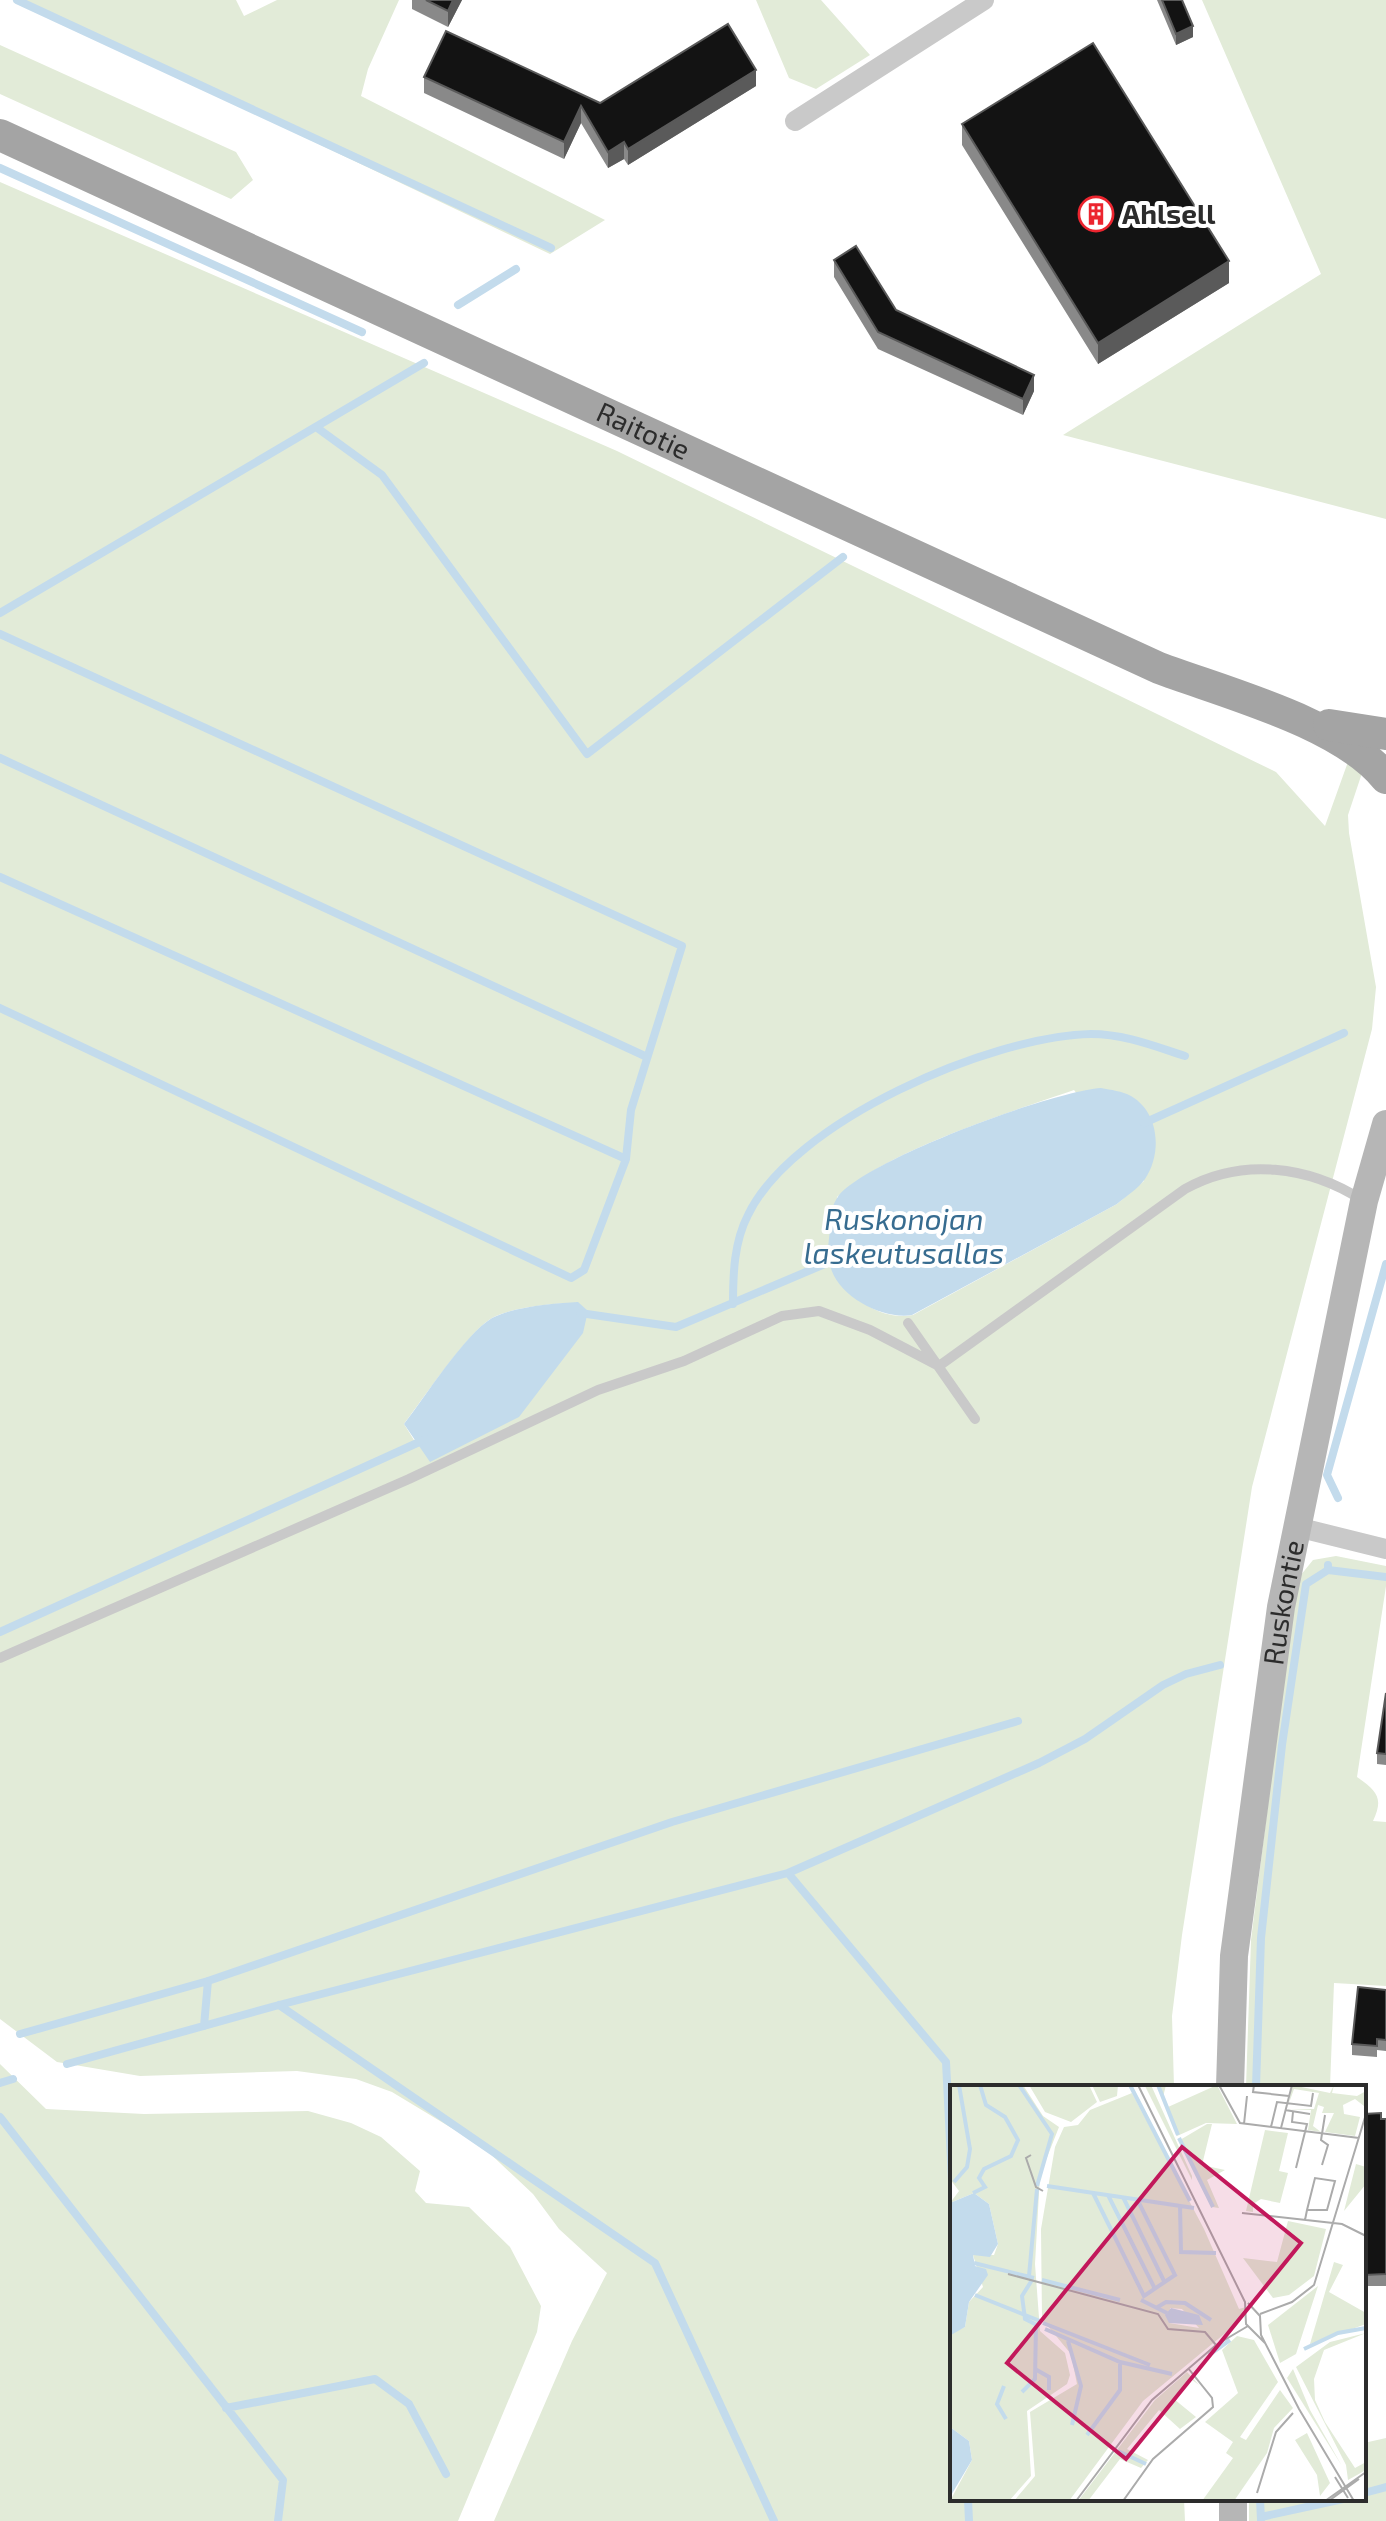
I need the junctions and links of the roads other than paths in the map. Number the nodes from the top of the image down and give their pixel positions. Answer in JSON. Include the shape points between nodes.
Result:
{"nodes":[{"id":1,"x":984,"y":0,"type":"edge"},
{"id":2,"x":795,"y":121,"type":"dead end"},
{"id":3,"x":0,"y":135,"type":"edge"},
{"id":4,"x":1291,"y":718,"type":"junction"},
{"id":5,"x":1386,"y":734,"type":"edge"},
{"id":6,"x":1386,"y":778,"type":"edge"},
{"id":7,"x":1386,"y":1124,"type":"edge"},
{"id":8,"x":1364,"y":1201,"type":"junction"},
{"id":9,"x":908,"y":1323,"type":"dead end"},
{"id":10,"x":939,"y":1366,"type":"junction"},
{"id":11,"x":975,"y":1419,"type":"dead end"},
{"id":12,"x":1297,"y":1527,"type":"junction"},
{"id":13,"x":1386,"y":1549,"type":"edge"},
{"id":14,"x":0,"y":1658,"type":"edge"},
{"id":15,"x":1230,"y":2085,"type":"edge"}],
"edges":[{"from":1,"to":2,"type":"street"},
{"from":3,"to":4,"type":"main road","name":"Raitotie","via":[[1159,668]]},
{"from":4,"to":5,"type":"main road","name":"Raitotie"},
{"from":4,"to":6,"type":"main road","name":"Raitotie","via":[[1358,750]]},
{"from":7,"to":8,"type":"main road","name":"Ruskontie"},
{"from":8,"to":10,"type":"lane","via":[[1334,1182],[1280,1169],[1211,1175]]},
{"from":8,"to":12,"type":"main road","name":"Ruskontie"},
{"from":9,"to":10,"type":"lane"},
{"from":10,"to":11,"type":"lane"},
{"from":10,"to":14,"type":"lane","via":[[819,1311],[782,1316],[684,1361],[598,1390]]},
{"from":12,"to":13,"type":"street"},
{"from":12,"to":15,"type":"main road","name":"Ruskontie","via":[[1281,1607],[1234,1956]]}]}
